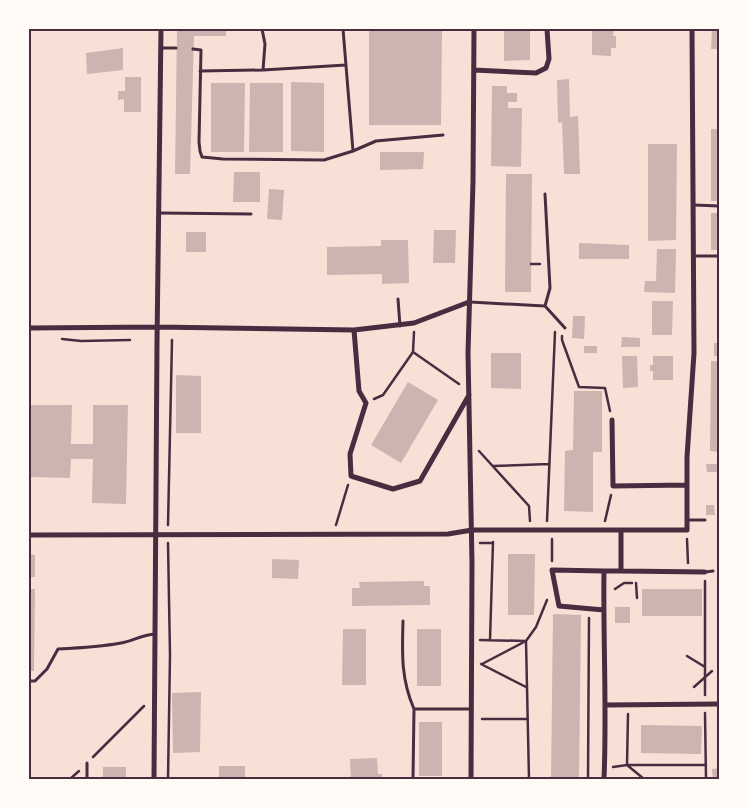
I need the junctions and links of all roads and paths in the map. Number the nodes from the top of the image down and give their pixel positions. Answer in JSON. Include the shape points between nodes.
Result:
{"nodes":[{"id":1,"x":161,"y":29,"type":"edge"},
{"id":2,"x":262,"y":29,"type":"edge"},
{"id":3,"x":267,"y":29,"type":"edge"},
{"id":4,"x":343,"y":29,"type":"edge"},
{"id":5,"x":474,"y":29,"type":"edge"},
{"id":6,"x":548,"y":29,"type":"edge"},
{"id":7,"x":692,"y":29,"type":"edge"},
{"id":8,"x":161,"y":48,"type":"junction"},
{"id":9,"x":176,"y":48,"type":"dead end"},
{"id":10,"x":193,"y":49,"type":"dead end"},
{"id":11,"x":346,"y":65,"type":"junction"},
{"id":12,"x":263,"y":70,"type":"junction"},
{"id":13,"x":474,"y":70,"type":"junction"},
{"id":14,"x":200,"y":71,"type":"junction"},
{"id":15,"x":443,"y":135,"type":"dead end"},
{"id":16,"x":353,"y":151,"type":"junction"},
{"id":17,"x":545,"y":194,"type":"dead end"},
{"id":18,"x":694,"y":205,"type":"junction"},
{"id":19,"x":719,"y":206,"type":"edge"},
{"id":20,"x":158,"y":213,"type":"junction"},
{"id":21,"x":251,"y":214,"type":"dead end"},
{"id":22,"x":692,"y":256,"type":"junction"},
{"id":23,"x":719,"y":256,"type":"edge"},
{"id":24,"x":398,"y":299,"type":"dead end"},
{"id":25,"x":470,"y":302,"type":"junction"},
{"id":26,"x":545,"y":306,"type":"junction"},
{"id":27,"x":556,"y":319,"type":"junction"},
{"id":28,"x":414,"y":324,"type":"junction"},
{"id":29,"x":562,"y":324,"type":"junction"},
{"id":30,"x":400,"y":326,"type":"junction"},
{"id":31,"x":157,"y":327,"type":"junction"},
{"id":32,"x":29,"y":328,"type":"edge"},
{"id":33,"x":565,"y":328,"type":"dead end"},
{"id":34,"x":354,"y":330,"type":"junction"},
{"id":35,"x":58,"y":339,"type":"dead end"},
{"id":36,"x":130,"y":340,"type":"dead end"},
{"id":37,"x":172,"y":340,"type":"dead end"},
{"id":38,"x":413,"y":352,"type":"junction"},
{"id":39,"x":469,"y":394,"type":"junction"},
{"id":40,"x":366,"y":403,"type":"junction"},
{"id":41,"x":612,"y":420,"type":"joint"},
{"id":42,"x":470,"y":441,"type":"junction"},
{"id":43,"x":549,"y":464,"type":"junction"},
{"id":44,"x":493,"y":466,"type":"junction"},
{"id":45,"x":351,"y":476,"type":"junction"},
{"id":46,"x":687,"y":485,"type":"junction"},
{"id":47,"x":613,"y":486,"type":"junction"},
{"id":48,"x":687,"y":520,"type":"junction"},
{"id":49,"x":705,"y":520,"type":"dead end"},
{"id":50,"x":472,"y":530,"type":"junction"},
{"id":51,"x":493,"y":530,"type":"junction"},
{"id":52,"x":530,"y":530,"type":"junction"},
{"id":53,"x":549,"y":530,"type":"junction"},
{"id":54,"x":603,"y":530,"type":"junction"},
{"id":55,"x":621,"y":530,"type":"junction"},
{"id":56,"x":687,"y":530,"type":"junction"},
{"id":57,"x":334,"y":534,"type":"junction"},
{"id":58,"x":29,"y":535,"type":"edge"},
{"id":59,"x":156,"y":535,"type":"junction"},
{"id":60,"x":168,"y":535,"type":"junction"},
{"id":61,"x":552,"y":570,"type":"junction"},
{"id":62,"x":604,"y":571,"type":"junction"},
{"id":63,"x":621,"y":571,"type":"junction"},
{"id":64,"x":713,"y":571,"type":"dead end"},
{"id":65,"x":688,"y":572,"type":"junction"},
{"id":66,"x":705,"y":572,"type":"junction"},
{"id":67,"x":712,"y":581,"type":"dead end"},
{"id":68,"x":705,"y":582,"type":"junction"},
{"id":69,"x":612,"y":594,"type":"dead end"},
{"id":70,"x":557,"y":598,"type":"junction"},
{"id":71,"x":636,"y":598,"type":"dead end"},
{"id":72,"x":589,"y":609,"type":"junction"},
{"id":73,"x":604,"y":610,"type":"junction"},
{"id":74,"x":402,"y":621,"type":"dead end"},
{"id":75,"x":155,"y":634,"type":"junction"},
{"id":76,"x":471,"y":640,"type":"junction"},
{"id":77,"x":490,"y":640,"type":"junction"},
{"id":78,"x":526,"y":641,"type":"junction"},
{"id":79,"x":686,"y":656,"type":"dead end"},
{"id":80,"x":705,"y":667,"type":"junction"},
{"id":81,"x":712,"y":671,"type":"dead end"},
{"id":82,"x":705,"y":678,"type":"junction"},
{"id":83,"x":29,"y":681,"type":"edge"},
{"id":84,"x":526,"y":687,"type":"junction"},
{"id":85,"x":694,"y":687,"type":"dead end"},
{"id":86,"x":154,"y":696,"type":"junction"},
{"id":87,"x":705,"y":704,"type":"junction"},
{"id":88,"x":719,"y":704,"type":"edge"},
{"id":89,"x":606,"y":705,"type":"junction"},
{"id":90,"x":628,"y":706,"type":"junction"},
{"id":91,"x":414,"y":709,"type":"junction"},
{"id":92,"x":470,"y":709,"type":"junction"},
{"id":93,"x":527,"y":719,"type":"junction"},
{"id":94,"x":470,"y":720,"type":"junction"},
{"id":95,"x":86,"y":763,"type":"junction"},
{"id":96,"x":706,"y":765,"type":"junction"},
{"id":97,"x":627,"y":766,"type":"junction"},
{"id":98,"x":70,"y":779,"type":"edge"},
{"id":99,"x":87,"y":779,"type":"edge"},
{"id":100,"x":154,"y":779,"type":"edge"},
{"id":101,"x":168,"y":779,"type":"edge"},
{"id":102,"x":413,"y":779,"type":"edge"},
{"id":103,"x":471,"y":779,"type":"edge"},
{"id":104,"x":529,"y":779,"type":"edge"},
{"id":105,"x":588,"y":779,"type":"edge"},
{"id":106,"x":604,"y":779,"type":"edge"},
{"id":107,"x":644,"y":779,"type":"edge"},
{"id":108,"x":706,"y":779,"type":"edge"}],
"edges":[{"from":1,"to":8,"type":"street"},
{"from":2,"to":3,"type":"lane"},
{"from":2,"to":12,"type":"lane","via":[[265,44]]},
{"from":4,"to":11,"type":"lane"},
{"from":5,"to":13,"type":"street"},
{"from":6,"to":13,"type":"street","via":[[549,59],[546,68],[536,73]]},
{"from":7,"to":18,"type":"street"},
{"from":8,"to":9,"type":"lane"},
{"from":8,"to":20,"type":"street"},
{"from":10,"to":14,"type":"lane","via":[[201,50]]},
{"from":11,"to":12,"type":"lane"},
{"from":11,"to":16,"type":"lane"},
{"from":12,"to":14,"type":"lane"},
{"from":13,"to":25,"type":"street"},
{"from":14,"to":16,"type":"lane","via":[[199,142],[202,156],[324,160]]},
{"from":15,"to":16,"type":"lane","via":[[376,141]]},
{"from":17,"to":26,"type":"lane","via":[[550,288]]},
{"from":18,"to":19,"type":"lane"},
{"from":18,"to":22,"type":"street"},
{"from":20,"to":21,"type":"lane"},
{"from":20,"to":31,"type":"street"},
{"from":22,"to":23,"type":"lane"},
{"from":22,"to":46,"type":"street","via":[[694,353]]},
{"from":24,"to":30,"type":"lane"},
{"from":25,"to":26,"type":"lane"},
{"from":25,"to":28,"type":"street"},
{"from":25,"to":39,"type":"street"},
{"from":26,"to":27,"type":"lane"},
{"from":27,"to":29,"type":"lane"},
{"from":27,"to":43,"type":"path"},
{"from":28,"to":30,"type":"street"},
{"from":28,"to":38,"type":"path"},
{"from":29,"to":33,"type":"lane"},
{"from":29,"to":41,"type":"path","via":[[562,340],[579,387],[605,388]]},
{"from":30,"to":34,"type":"street"},
{"from":31,"to":32,"type":"street"},
{"from":31,"to":34,"type":"street"},
{"from":31,"to":59,"type":"street"},
{"from":34,"to":40,"type":"street","via":[[359,391]]},
{"from":35,"to":36,"type":"path"},
{"from":37,"to":60,"type":"path"},
{"from":38,"to":39,"type":"path"},
{"from":38,"to":40,"type":"path","via":[[382,395]]},
{"from":39,"to":42,"type":"street"},
{"from":39,"to":45,"type":"street","via":[[420,481],[393,489]]},
{"from":40,"to":45,"type":"street","via":[[350,454]]},
{"from":41,"to":47,"type":"street"},
{"from":42,"to":44,"type":"path"},
{"from":42,"to":50,"type":"street"},
{"from":43,"to":44,"type":"path"},
{"from":43,"to":53,"type":"path"},
{"from":44,"to":52,"type":"path","via":[[530,506]]},
{"from":45,"to":57,"type":"path"},
{"from":46,"to":47,"type":"street"},
{"from":46,"to":48,"type":"street"},
{"from":47,"to":54,"type":"path"},
{"from":48,"to":49,"type":"lane"},
{"from":48,"to":56,"type":"street"},
{"from":50,"to":51,"type":"street"},
{"from":50,"to":57,"type":"street","via":[[448,534]]},
{"from":50,"to":76,"type":"street"},
{"from":51,"to":52,"type":"street"},
{"from":51,"to":77,"type":"path"},
{"from":52,"to":53,"type":"street"},
{"from":53,"to":54,"type":"street"},
{"from":53,"to":61,"type":"path"},
{"from":54,"to":55,"type":"street"},
{"from":55,"to":56,"type":"street"},
{"from":55,"to":63,"type":"street"},
{"from":56,"to":65,"type":"path"},
{"from":57,"to":60,"type":"street"},
{"from":58,"to":59,"type":"street"},
{"from":59,"to":60,"type":"street"},
{"from":59,"to":75,"type":"street"},
{"from":60,"to":101,"type":"path"},
{"from":61,"to":62,"type":"street"},
{"from":61,"to":70,"type":"street"},
{"from":62,"to":63,"type":"street"},
{"from":62,"to":73,"type":"street"},
{"from":63,"to":65,"type":"street"},
{"from":64,"to":66,"type":"lane"},
{"from":65,"to":66,"type":"street"},
{"from":66,"to":68,"type":"path"},
{"from":67,"to":68,"type":"path"},
{"from":68,"to":80,"type":"path"},
{"from":69,"to":71,"type":"path","via":[[624,583],[636,583]]},
{"from":70,"to":72,"type":"street","via":[[559,606]]},
{"from":70,"to":78,"type":"path","via":[[548,598],[536,627]]},
{"from":72,"to":73,"type":"street"},
{"from":72,"to":105,"type":"path"},
{"from":73,"to":89,"type":"street"},
{"from":74,"to":91,"type":"lane","via":[[402,664]]},
{"from":75,"to":83,"type":"lane","via":[[98,647],[58,649],[35,682]]},
{"from":75,"to":86,"type":"street"},
{"from":76,"to":77,"type":"path"},
{"from":76,"to":92,"type":"street"},
{"from":77,"to":78,"type":"path"},
{"from":78,"to":84,"type":"path"},
{"from":78,"to":84,"type":"path","via":[[482,664]]},
{"from":79,"to":80,"type":"path"},
{"from":80,"to":82,"type":"path"},
{"from":81,"to":82,"type":"path"},
{"from":82,"to":85,"type":"path"},
{"from":82,"to":87,"type":"path"},
{"from":84,"to":93,"type":"path"},
{"from":86,"to":95,"type":"path"},
{"from":86,"to":100,"type":"street"},
{"from":87,"to":88,"type":"street"},
{"from":87,"to":90,"type":"street"},
{"from":87,"to":96,"type":"path"},
{"from":89,"to":90,"type":"street"},
{"from":89,"to":106,"type":"street"},
{"from":90,"to":97,"type":"path"},
{"from":91,"to":92,"type":"lane"},
{"from":91,"to":102,"type":"lane"},
{"from":92,"to":94,"type":"street"},
{"from":93,"to":94,"type":"path"},
{"from":93,"to":104,"type":"path"},
{"from":94,"to":103,"type":"street"},
{"from":95,"to":98,"type":"path"},
{"from":95,"to":99,"type":"lane"},
{"from":96,"to":97,"type":"path"},
{"from":96,"to":108,"type":"path"},
{"from":97,"to":107,"type":"path"}]}
